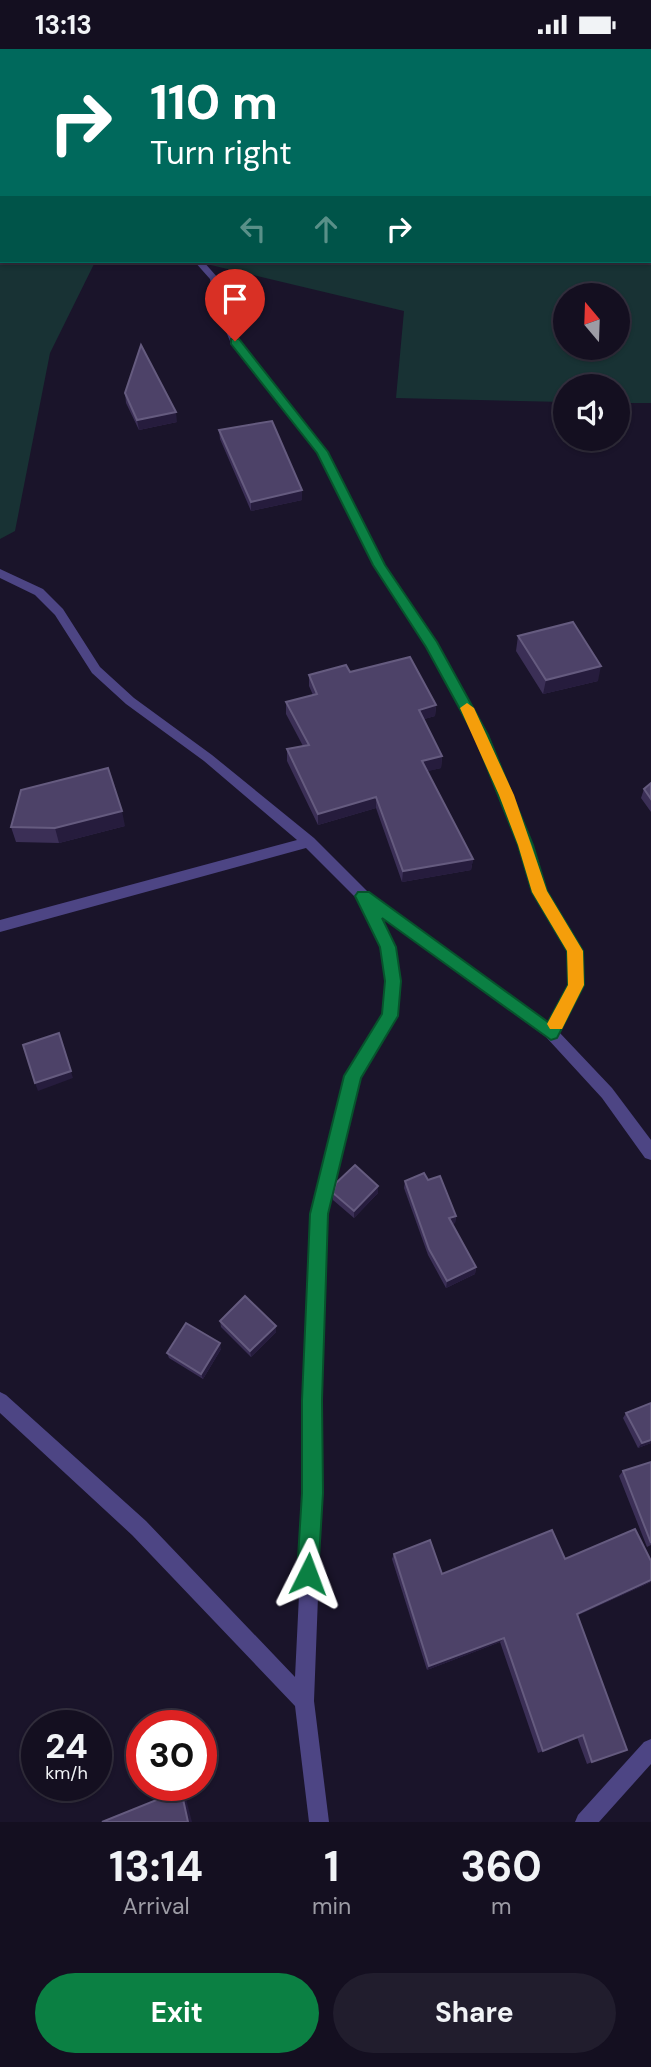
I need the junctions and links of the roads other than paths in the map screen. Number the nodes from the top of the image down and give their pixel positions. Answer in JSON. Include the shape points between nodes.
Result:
{"nodes":[{"id":1,"x":200,"y":263,"type":"edge"},
{"id":2,"x":0,"y":573,"type":"edge"},
{"id":3,"x":309,"y":842,"type":"junction"},
{"id":4,"x":363,"y":896,"type":"junction"},
{"id":5,"x":0,"y":926,"type":"edge"},
{"id":6,"x":551,"y":1033,"type":"junction"},
{"id":7,"x":651,"y":1153,"type":"edge"},
{"id":8,"x":0,"y":1401,"type":"edge"},
{"id":9,"x":304,"y":1701,"type":"junction"},
{"id":10,"x":651,"y":1749,"type":"edge"},
{"id":11,"x":319,"y":1822,"type":"edge"},
{"id":12,"x":585,"y":1822,"type":"edge"}],
"edges":[{"from":1,"to":6,"type":"street","via":[[214,278],[235,341],[322,452],[379,565],[432,645],[481,735],[540,892],[575,951],[576,985]]},
{"from":2,"to":3,"type":"street","via":[[38,592],[60,612],[96,670],[130,701]]},
{"from":3,"to":4,"type":"street"},
{"from":3,"to":5,"type":"street"},
{"from":4,"to":6,"type":"street"},
{"from":4,"to":9,"type":"street","via":[[388,947],[393,981],[390,1016],[353,1076],[319,1214]]},
{"from":6,"to":7,"type":"street","via":[[607,1093]]},
{"from":8,"to":9,"type":"street","via":[[139,1528]]},
{"from":9,"to":11,"type":"street"},
{"from":10,"to":12,"type":"street"}]}
